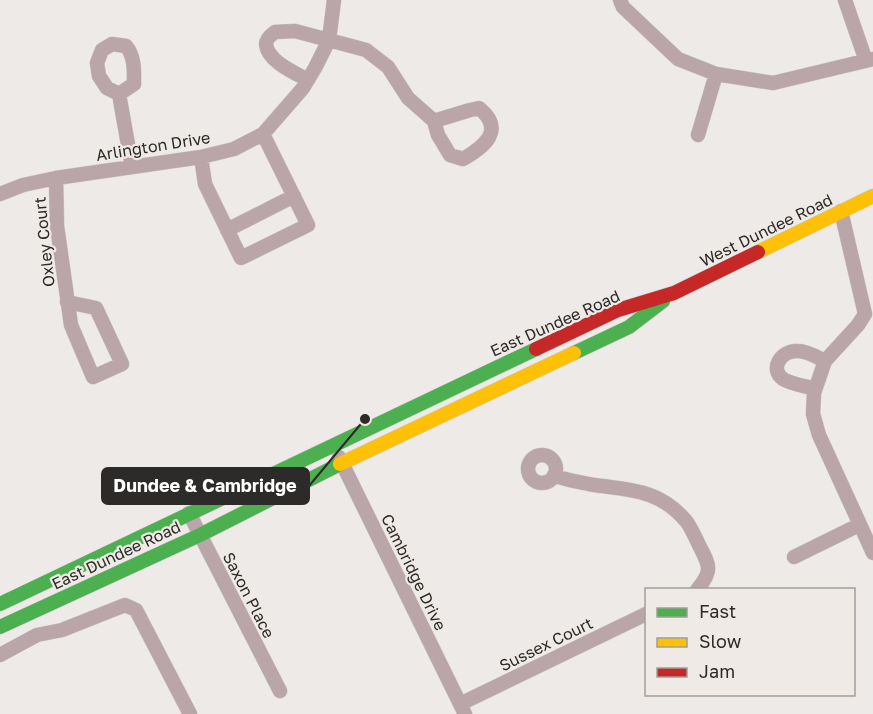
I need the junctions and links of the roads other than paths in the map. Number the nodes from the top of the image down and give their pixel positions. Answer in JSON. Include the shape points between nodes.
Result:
{"nodes":[{"id":1,"x":334,"y":0,"type":"edge"},
{"id":2,"x":620,"y":0,"type":"edge"},
{"id":3,"x":845,"y":0,"type":"edge"},
{"id":4,"x":329,"y":40,"type":"junction"},
{"id":5,"x":870,"y":60,"type":"edge"},
{"id":6,"x":716,"y":74,"type":"junction"},
{"id":7,"x":308,"y":80,"type":"junction"},
{"id":8,"x":119,"y":94,"type":"dead end"},
{"id":9,"x":434,"y":121,"type":"dead end"},
{"id":10,"x":263,"y":134,"type":"junction"},
{"id":11,"x":699,"y":135,"type":"dead end"},
{"id":12,"x":201,"y":157,"type":"junction"},
{"id":13,"x":132,"y":166,"type":"junction"},
{"id":14,"x":56,"y":178,"type":"junction"},
{"id":15,"x":0,"y":194,"type":"edge"},
{"id":16,"x":294,"y":196,"type":"junction"},
{"id":17,"x":873,"y":196,"type":"edge"},
{"id":18,"x":842,"y":212,"type":"junction"},
{"id":19,"x":227,"y":230,"type":"junction"},
{"id":20,"x":674,"y":293,"type":"junction"},
{"id":21,"x":67,"y":302,"type":"junction"},
{"id":22,"x":869,"y":317,"type":"edge"},
{"id":23,"x":825,"y":361,"type":"junction"},
{"id":24,"x":815,"y":389,"type":"junction"},
{"id":25,"x":333,"y":445,"type":"junction"},
{"id":26,"x":342,"y":463,"type":"junction"},
{"id":27,"x":554,"y":475,"type":"dead end"},
{"id":28,"x":189,"y":513,"type":"junction"},
{"id":29,"x":859,"y":525,"type":"junction"},
{"id":30,"x":200,"y":535,"type":"junction"},
{"id":31,"x":873,"y":553,"type":"edge"},
{"id":32,"x":794,"y":557,"type":"dead end"},
{"id":33,"x":699,"y":588,"type":"edge"},
{"id":34,"x":0,"y":604,"type":"edge"},
{"id":35,"x":645,"y":615,"type":"edge"},
{"id":36,"x":0,"y":627,"type":"edge"},
{"id":37,"x":0,"y":655,"type":"edge"},
{"id":38,"x":280,"y":691,"type":"dead end"},
{"id":39,"x":463,"y":709,"type":"edge"},
{"id":40,"x":190,"y":714,"type":"edge"}],
"edges":[{"from":1,"to":4,"type":"street","name":"Arlington Drive"},
{"from":2,"to":6,"type":"street","via":[[678,59]]},
{"from":3,"to":5,"type":"street"},
{"from":4,"to":7,"type":"street","name":"Arlington Drive"},
{"from":4,"to":7,"type":"street","via":[[295,31],[275,32],[268,38],[266,45],[272,58]]},
{"from":4,"to":9,"type":"street","via":[[366,50],[388,67],[408,98]]},
{"from":5,"to":6,"type":"street","via":[[773,83]]},
{"from":6,"to":11,"type":"street"},
{"from":7,"to":10,"type":"street","name":"Arlington Drive"},
{"from":8,"to":13,"type":"street"},
{"from":10,"to":12,"type":"street","name":"Arlington Drive","via":[[234,149]]},
{"from":10,"to":16,"type":"street"},
{"from":12,"to":13,"type":"street","name":"Arlington Drive"},
{"from":12,"to":19,"type":"street","via":[[206,184]]},
{"from":13,"to":14,"type":"street","name":"Arlington Drive"},
{"from":14,"to":15,"type":"street","name":"Arlington Drive"},
{"from":14,"to":21,"type":"street","name":"Oxley Court","via":[[57,226]]},
{"from":16,"to":19,"type":"street"},
{"from":16,"to":19,"type":"street","via":[[308,225],[241,258]]},
{"from":17,"to":18,"type":"main road","name":"West Dundee Road"},
{"from":18,"to":20,"type":"main road","name":"West Dundee Road"},
{"from":18,"to":22,"type":"street"},
{"from":20,"to":25,"type":"main road","name":"East Dundee Road","via":[[618,310]]},
{"from":20,"to":26,"type":"main road","name":"East Dundee Road","via":[[629,327]]},
{"from":21,"to":21,"type":"street","name":"Oxley Court","via":[[70,325],[93,377],[122,364],[96,308]]},
{"from":22,"to":23,"type":"street"},
{"from":23,"to":24,"type":"street"},
{"from":23,"to":24,"type":"street","via":[[800,350],[787,351],[777,365],[782,379]]},
{"from":24,"to":29,"type":"street","via":[[813,414],[819,435]]},
{"from":25,"to":26,"type":"street","name":"Cambridge Drive"},
{"from":25,"to":28,"type":"main road","name":"East Dundee Road"},
{"from":26,"to":30,"type":"main road","name":"East Dundee Road"},
{"from":26,"to":39,"type":"street","name":"Cambridge Drive"},
{"from":27,"to":33,"type":"street","via":[[631,490],[669,504],[687,522],[709,568]]},
{"from":28,"to":30,"type":"street","name":"Saxon Place"},
{"from":28,"to":34,"type":"main road","name":"East Dundee Road"},
{"from":29,"to":31,"type":"street"},
{"from":29,"to":32,"type":"street"},
{"from":30,"to":36,"type":"main road","name":"East Dundee Road"},
{"from":30,"to":38,"type":"street","name":"Saxon Place"},
{"from":35,"to":39,"type":"street","name":"Sussex Court"},
{"from":37,"to":40,"type":"street","via":[[37,635],[62,630],[125,605],[136,610]]}]}
